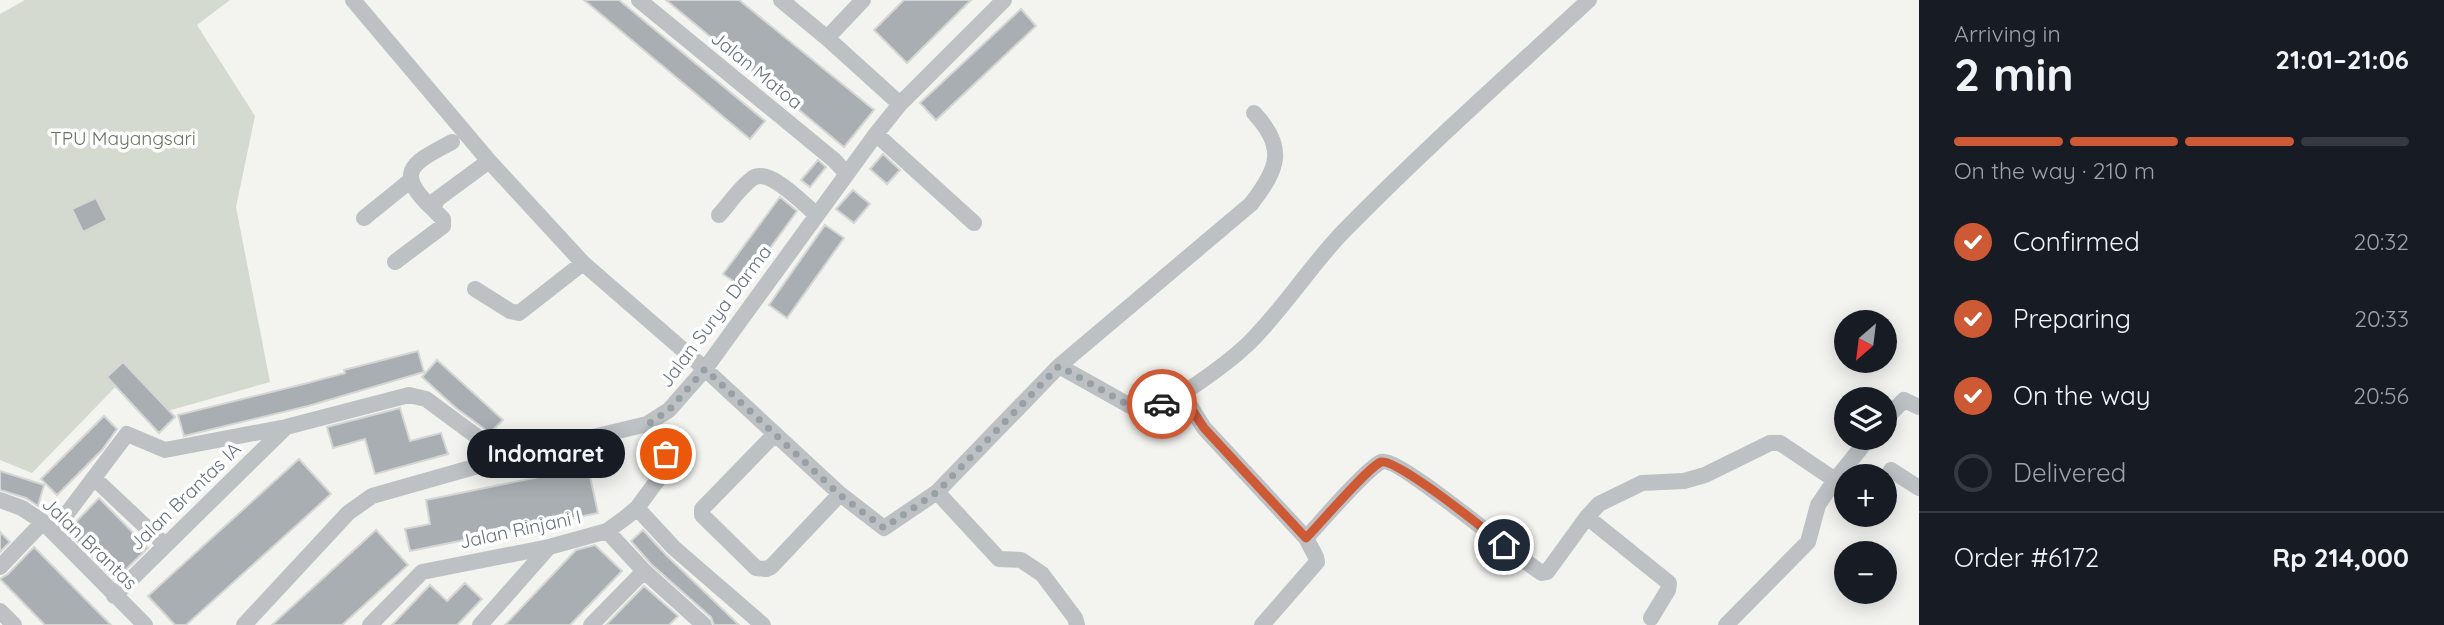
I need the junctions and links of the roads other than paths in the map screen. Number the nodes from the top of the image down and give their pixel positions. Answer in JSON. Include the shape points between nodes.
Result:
{"nodes":[{"id":1,"x":353,"y":0,"type":"edge"},
{"id":2,"x":639,"y":0,"type":"edge"},
{"id":3,"x":781,"y":0,"type":"edge"},
{"id":4,"x":863,"y":0,"type":"edge"},
{"id":5,"x":1004,"y":0,"type":"edge"},
{"id":6,"x":1589,"y":0,"type":"edge"},
{"id":7,"x":827,"y":38,"type":"junction"},
{"id":8,"x":900,"y":104,"type":"junction"},
{"id":9,"x":1254,"y":113,"type":"dead end"},
{"id":10,"x":876,"y":134,"type":"junction"},
{"id":11,"x":452,"y":142,"type":"dead end"},
{"id":12,"x":489,"y":161,"type":"junction"},
{"id":13,"x":846,"y":174,"type":"junction"},
{"id":14,"x":411,"y":180,"type":"junction"},
{"id":15,"x":434,"y":210,"type":"junction"},
{"id":16,"x":719,"y":215,"type":"dead end"},
{"id":17,"x":817,"y":215,"type":"junction"},
{"id":18,"x":364,"y":218,"type":"dead end"},
{"id":19,"x":974,"y":223,"type":"dead end"},
{"id":20,"x":395,"y":262,"type":"dead end"},
{"id":21,"x":583,"y":263,"type":"junction"},
{"id":22,"x":475,"y":289,"type":"dead end"},
{"id":23,"x":1059,"y":366,"type":"junction"},
{"id":24,"x":705,"y":369,"type":"junction"},
{"id":25,"x":1181,"y":393,"type":"junction"},
{"id":26,"x":1897,"y":404,"type":"edge"},
{"id":27,"x":1919,"y":407,"type":"edge"},
{"id":28,"x":648,"y":424,"type":"junction"},
{"id":29,"x":286,"y":427,"type":"junction"},
{"id":30,"x":774,"y":435,"type":"junction"},
{"id":31,"x":1860,"y":450,"type":"edge"},
{"id":32,"x":506,"y":458,"type":"junction"},
{"id":33,"x":1848,"y":464,"type":"edge"},
{"id":34,"x":1897,"y":474,"type":"edge"},
{"id":35,"x":95,"y":479,"type":"junction"},
{"id":36,"x":1834,"y":479,"type":"edge"},
{"id":37,"x":1834,"y":481,"type":"edge"},
{"id":38,"x":1919,"y":488,"type":"edge"},
{"id":39,"x":937,"y":492,"type":"junction"},
{"id":40,"x":840,"y":495,"type":"junction"},
{"id":41,"x":0,"y":500,"type":"edge"},
{"id":42,"x":637,"y":508,"type":"junction"},
{"id":43,"x":1587,"y":517,"type":"junction"},
{"id":44,"x":48,"y":527,"type":"junction"},
{"id":45,"x":607,"y":531,"type":"junction"},
{"id":46,"x":1306,"y":538,"type":"junction"},
{"id":47,"x":164,"y":545,"type":"junction"},
{"id":48,"x":550,"y":547,"type":"junction"},
{"id":49,"x":0,"y":568,"type":"edge"},
{"id":50,"x":644,"y":571,"type":"junction"},
{"id":51,"x":114,"y":596,"type":"junction"},
{"id":52,"x":0,"y":611,"type":"edge"},
{"id":53,"x":1073,"y":623,"type":"edge"},
{"id":54,"x":1652,"y":623,"type":"edge"},
{"id":55,"x":14,"y":625,"type":"edge"},
{"id":56,"x":145,"y":625,"type":"edge"},
{"id":57,"x":244,"y":625,"type":"edge"},
{"id":58,"x":370,"y":625,"type":"edge"},
{"id":59,"x":480,"y":625,"type":"edge"},
{"id":60,"x":591,"y":625,"type":"edge"},
{"id":61,"x":704,"y":625,"type":"edge"},
{"id":62,"x":763,"y":625,"type":"edge"},
{"id":63,"x":1262,"y":625,"type":"edge"},
{"id":64,"x":1726,"y":625,"type":"edge"}],
"edges":[{"from":1,"to":12,"type":"street"},
{"from":2,"to":13,"type":"street","name":"Jalan Matoa"},
{"from":3,"to":7,"type":"street"},
{"from":4,"to":7,"type":"street"},
{"from":5,"to":8,"type":"street","name":"Jalan Surya Darma"},
{"from":6,"to":25,"type":"street","via":[[1340,236],[1250,343]]},
{"from":7,"to":8,"type":"street"},
{"from":8,"to":10,"type":"street","name":"Jalan Surya Darma"},
{"from":9,"to":23,"type":"street","via":[[1276,145],[1268,182],[1251,204]]},
{"from":10,"to":13,"type":"street","name":"Jalan Surya Darma"},
{"from":10,"to":19,"type":"street"},
{"from":11,"to":14,"type":"street","via":[[419,160],[412,167]]},
{"from":12,"to":15,"type":"street","via":[[436,200]]},
{"from":12,"to":21,"type":"street"},
{"from":13,"to":17,"type":"street","name":"Jalan Surya Darma"},
{"from":14,"to":15,"type":"street"},
{"from":14,"to":18,"type":"street"},
{"from":15,"to":20,"type":"street","via":[[443,226]]},
{"from":16,"to":17,"type":"street","via":[[751,179],[764,176]]},
{"from":17,"to":24,"type":"street","name":"Jalan Surya Darma"},
{"from":21,"to":22,"type":"street","via":[[519,313]]},
{"from":21,"to":24,"type":"street"},
{"from":23,"to":25,"type":"street","via":[[1141,412]]},
{"from":23,"to":39,"type":"street"},
{"from":24,"to":28,"type":"street","name":"Jalan Surya Darma","via":[[669,410]]},
{"from":24,"to":30,"type":"street"},
{"from":25,"to":46,"type":"street","via":[[1204,428]]},
{"from":26,"to":27,"type":"street","via":[[1904,400]]},
{"from":28,"to":32,"type":"street","name":"Jalan Surya Darma"},
{"from":28,"to":42,"type":"street","name":"Jalan Rinjani I","via":[[667,464]]},
{"from":29,"to":32,"type":"street","via":[[409,395],[426,399]]},
{"from":29,"to":35,"type":"street","via":[[164,450],[127,434]]},
{"from":29,"to":47,"type":"street","name":"Jalan Brantas IA"},
{"from":30,"to":40,"type":"street"},
{"from":30,"to":40,"type":"street","via":[[702,509],[702,515],[756,568],[771,568]]},
{"from":31,"to":33,"type":"street"},
{"from":32,"to":57,"type":"street","name":"Jalan Surya Darma","via":[[361,502]]},
{"from":34,"to":38,"type":"street"},
{"from":35,"to":44,"type":"street"},
{"from":35,"to":47,"type":"street"},
{"from":36,"to":43,"type":"street","via":[[1780,443],[1770,443],[1684,481],[1642,482],[1599,504]]},
{"from":37,"to":64,"type":"street","via":[[1818,505],[1808,542]]},
{"from":39,"to":40,"type":"street","via":[[884,528]]},
{"from":39,"to":53,"type":"street","via":[[999,559],[1021,560],[1042,574]]},
{"from":41,"to":44,"type":"street","name":"Jalan Brantas","via":[[22,508]]},
{"from":42,"to":45,"type":"street","name":"Jalan Rinjani I"},
{"from":42,"to":62,"type":"street","via":[[674,548]]},
{"from":43,"to":46,"type":"street","via":[[1542,573],[1423,484],[1390,462],[1381,462]]},
{"from":43,"to":54,"type":"street","via":[[1669,583]]},
{"from":44,"to":49,"type":"street"},
{"from":44,"to":51,"type":"street","name":"Jalan Brantas"},
{"from":45,"to":48,"type":"street","name":"Jalan Rinjani I"},
{"from":45,"to":50,"type":"street"},
{"from":46,"to":63,"type":"street","via":[[1317,562]]},
{"from":47,"to":51,"type":"street","name":"Jalan Brantas IA"},
{"from":48,"to":58,"type":"street","name":"Jalan Rinjani I","via":[[422,572]]},
{"from":48,"to":59,"type":"street"},
{"from":50,"to":60,"type":"street"},
{"from":50,"to":61,"type":"street"},
{"from":51,"to":56,"type":"street","name":"Jalan Brantas"},
{"from":52,"to":55,"type":"street"}]}
